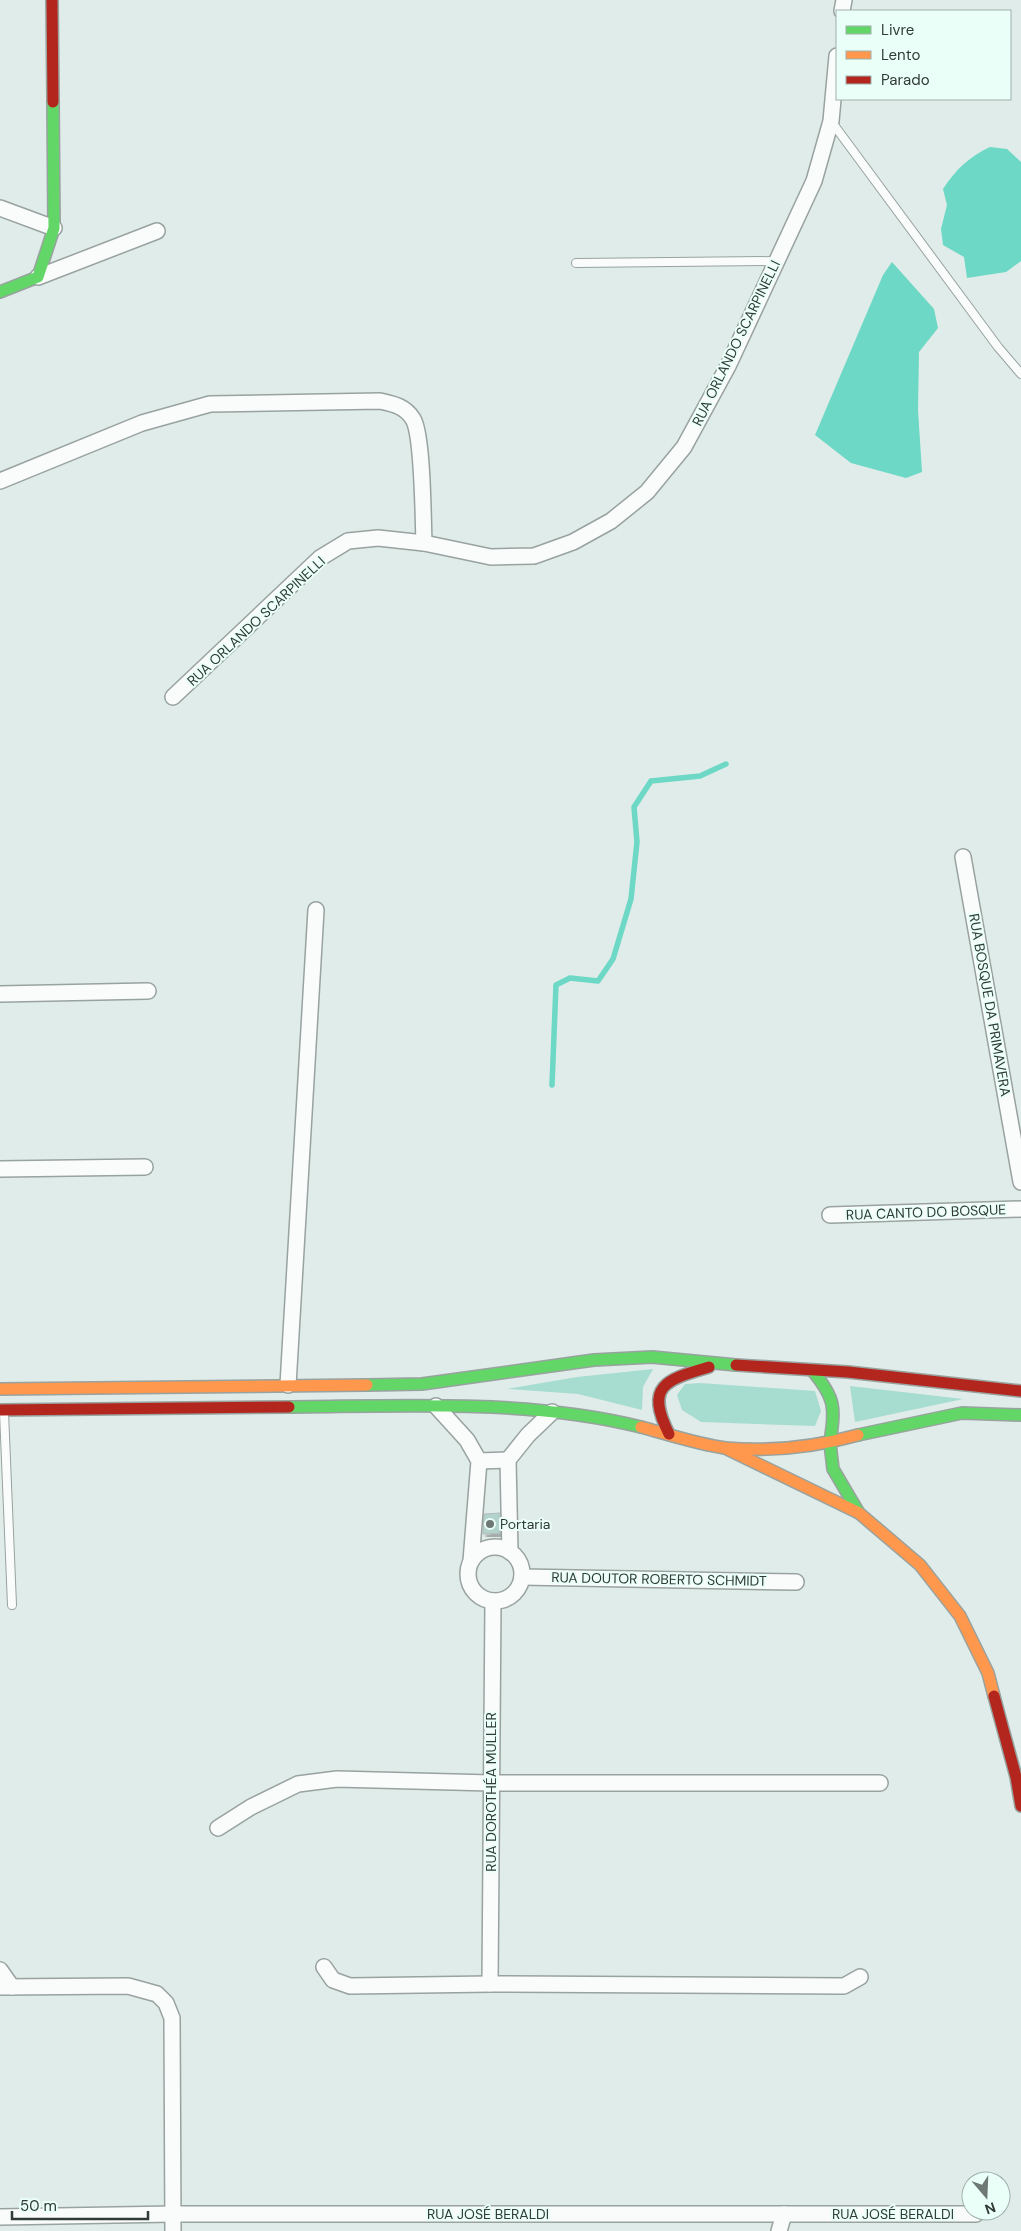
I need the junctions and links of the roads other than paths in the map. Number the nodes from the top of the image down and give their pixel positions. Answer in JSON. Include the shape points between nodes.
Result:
{"nodes":[{"id":1,"x":52,"y":0,"type":"edge"},
{"id":2,"x":836,"y":67,"type":"edge"},
{"id":3,"x":831,"y":121,"type":"junction"},
{"id":4,"x":0,"y":208,"type":"edge"},
{"id":5,"x":54,"y":228,"type":"junction"},
{"id":6,"x":157,"y":231,"type":"dead end"},
{"id":7,"x":776,"y":261,"type":"junction"},
{"id":8,"x":576,"y":263,"type":"dead end"},
{"id":9,"x":38,"y":277,"type":"junction"},
{"id":10,"x":0,"y":292,"type":"edge"},
{"id":11,"x":1021,"y":374,"type":"edge"},
{"id":12,"x":0,"y":480,"type":"edge"},
{"id":13,"x":424,"y":543,"type":"junction"},
{"id":14,"x":173,"y":697,"type":"dead end"},
{"id":15,"x":964,"y":858,"type":"dead end"},
{"id":16,"x":316,"y":910,"type":"dead end"},
{"id":17,"x":148,"y":991,"type":"dead end"},
{"id":18,"x":0,"y":994,"type":"edge"},
{"id":19,"x":145,"y":1167,"type":"dead end"},
{"id":20,"x":0,"y":1168,"type":"edge"},
{"id":21,"x":1021,"y":1182,"type":"edge"},
{"id":22,"x":1021,"y":1209,"type":"edge"},
{"id":23,"x":830,"y":1216,"type":"dead end"},
{"id":24,"x":720,"y":1364,"type":"junction"},
{"id":25,"x":812,"y":1370,"type":"junction"},
{"id":26,"x":288,"y":1385,"type":"junction"},
{"id":27,"x":0,"y":1390,"type":"edge"},
{"id":28,"x":1021,"y":1391,"type":"edge"},
{"id":29,"x":436,"y":1406,"type":"junction"},
{"id":30,"x":2,"y":1410,"type":"edge"},
{"id":31,"x":552,"y":1412,"type":"junction"},
{"id":32,"x":1021,"y":1415,"type":"edge"},
{"id":33,"x":669,"y":1434,"type":"junction"},
{"id":34,"x":830,"y":1442,"type":"junction"},
{"id":35,"x":725,"y":1448,"type":"junction"},
{"id":36,"x":508,"y":1460,"type":"junction"},
{"id":37,"x":479,"y":1461,"type":"junction"},
{"id":38,"x":859,"y":1513,"type":"junction"},
{"id":39,"x":510,"y":1552,"type":"junction"},
{"id":40,"x":471,"y":1561,"type":"junction"},
{"id":41,"x":522,"y":1576,"type":"junction"},
{"id":42,"x":796,"y":1582,"type":"dead end"},
{"id":43,"x":493,"y":1601,"type":"junction"},
{"id":44,"x":12,"y":1605,"type":"dead end"},
{"id":45,"x":491,"y":1783,"type":"junction"},
{"id":46,"x":880,"y":1783,"type":"dead end"},
{"id":47,"x":1021,"y":1806,"type":"edge"},
{"id":48,"x":218,"y":1828,"type":"dead end"},
{"id":49,"x":324,"y":1967,"type":"dead end"},
{"id":50,"x":0,"y":1970,"type":"edge"},
{"id":51,"x":860,"y":1977,"type":"dead end"},
{"id":52,"x":490,"y":1984,"type":"junction"},
{"id":53,"x":6,"y":1987,"type":"edge"},
{"id":54,"x":174,"y":2214,"type":"junction"},
{"id":55,"x":784,"y":2214,"type":"junction"},
{"id":56,"x":961,"y":2214,"type":"edge"},
{"id":57,"x":0,"y":2217,"type":"edge"},
{"id":58,"x":173,"y":2231,"type":"edge"},
{"id":59,"x":779,"y":2231,"type":"edge"}],
"edges":[{"from":1,"to":5,"type":"main road"},
{"from":2,"to":3,"type":"street","name":"RUA ORLANDO SCARPINELLI"},
{"from":3,"to":7,"type":"street","name":"RUA ORLANDO SCARPINELLI","via":[[814,181]]},
{"from":3,"to":11,"type":"lane"},
{"from":4,"to":5,"type":"street"},
{"from":5,"to":9,"type":"main road"},
{"from":6,"to":9,"type":"street"},
{"from":7,"to":8,"type":"lane"},
{"from":7,"to":13,"type":"street","name":"RUA ORLANDO SCARPINELLI","via":[[728,366],[684,447],[633,504],[611,521],[573,542],[534,556],[491,556]]},
{"from":9,"to":10,"type":"main road"},
{"from":12,"to":13,"type":"street","via":[[142,424],[210,404],[380,401],[401,406],[414,419],[419,441]]},
{"from":13,"to":14,"type":"street","name":"RUA ORLANDO SCARPINELLI","via":[[378,538],[348,541],[320,558]]},
{"from":15,"to":21,"type":"street","name":"RUA BOSQUE DA PRIMAVERA"},
{"from":16,"to":26,"type":"street"},
{"from":17,"to":18,"type":"street"},
{"from":19,"to":20,"type":"street"},
{"from":22,"to":23,"type":"street","name":"RUA CANTO DO BOSQUE"},
{"from":24,"to":25,"type":"main road"},
{"from":24,"to":26,"type":"main road","via":[[652,1357],[594,1360],[422,1384]]},
{"from":24,"to":33,"type":"main road","via":[[683,1375],[659,1392],[656,1406]]},
{"from":25,"to":28,"type":"main road"},
{"from":25,"to":34,"type":"main road","via":[[829,1390],[835,1406]]},
{"from":26,"to":27,"type":"main road"},
{"from":29,"to":30,"type":"main road"},
{"from":29,"to":31,"type":"main road"},
{"from":29,"to":37,"type":"street","via":[[467,1440]]},
{"from":30,"to":44,"type":"lane"},
{"from":31,"to":33,"type":"main road","via":[[604,1418]]},
{"from":31,"to":36,"type":"street"},
{"from":32,"to":34,"type":"main road","via":[[962,1413]]},
{"from":33,"to":35,"type":"main road"},
{"from":34,"to":35,"type":"main road","via":[[784,1449]]},
{"from":34,"to":38,"type":"main road","via":[[833,1469]]},
{"from":35,"to":38,"type":"main road"},
{"from":36,"to":37,"type":"street"},
{"from":36,"to":39,"type":"street"},
{"from":37,"to":40,"type":"street"},
{"from":38,"to":47,"type":"main road","via":[[920,1565],[960,1616],[988,1672]]},
{"from":39,"to":40,"type":"street","via":[[493,1547],[477,1554]]},
{"from":39,"to":41,"type":"street","via":[[520,1566]]},
{"from":40,"to":43,"type":"street","via":[[468,1578],[471,1587],[484,1599]]},
{"from":41,"to":42,"type":"street","name":"RUA DOUTOR ROBERTO SCHMIDT"},
{"from":41,"to":43,"type":"street","via":[[512,1594],[503,1600]]},
{"from":43,"to":45,"type":"street","name":"RUA DOROTHÉA MULLER"},
{"from":45,"to":46,"type":"street"},
{"from":45,"to":48,"type":"street","via":[[337,1779],[298,1784]]},
{"from":45,"to":52,"type":"street","name":"RUA DOROTHÉA MULLER"},
{"from":49,"to":52,"type":"street","via":[[333,1980],[350,1986]]},
{"from":50,"to":53,"type":"street"},
{"from":51,"to":52,"type":"street","via":[[844,1986]]},
{"from":53,"to":54,"type":"street","via":[[128,1986],[157,1994],[166,2003],[172,2018]]},
{"from":54,"to":55,"type":"street","name":"RUA JOSÉ BERALDI"},
{"from":54,"to":57,"type":"street","name":"RUA JOSÉ BERALDI"},
{"from":54,"to":58,"type":"street"},
{"from":55,"to":56,"type":"street","name":"RUA JOSÉ BERALDI"},
{"from":55,"to":59,"type":"street"}]}
